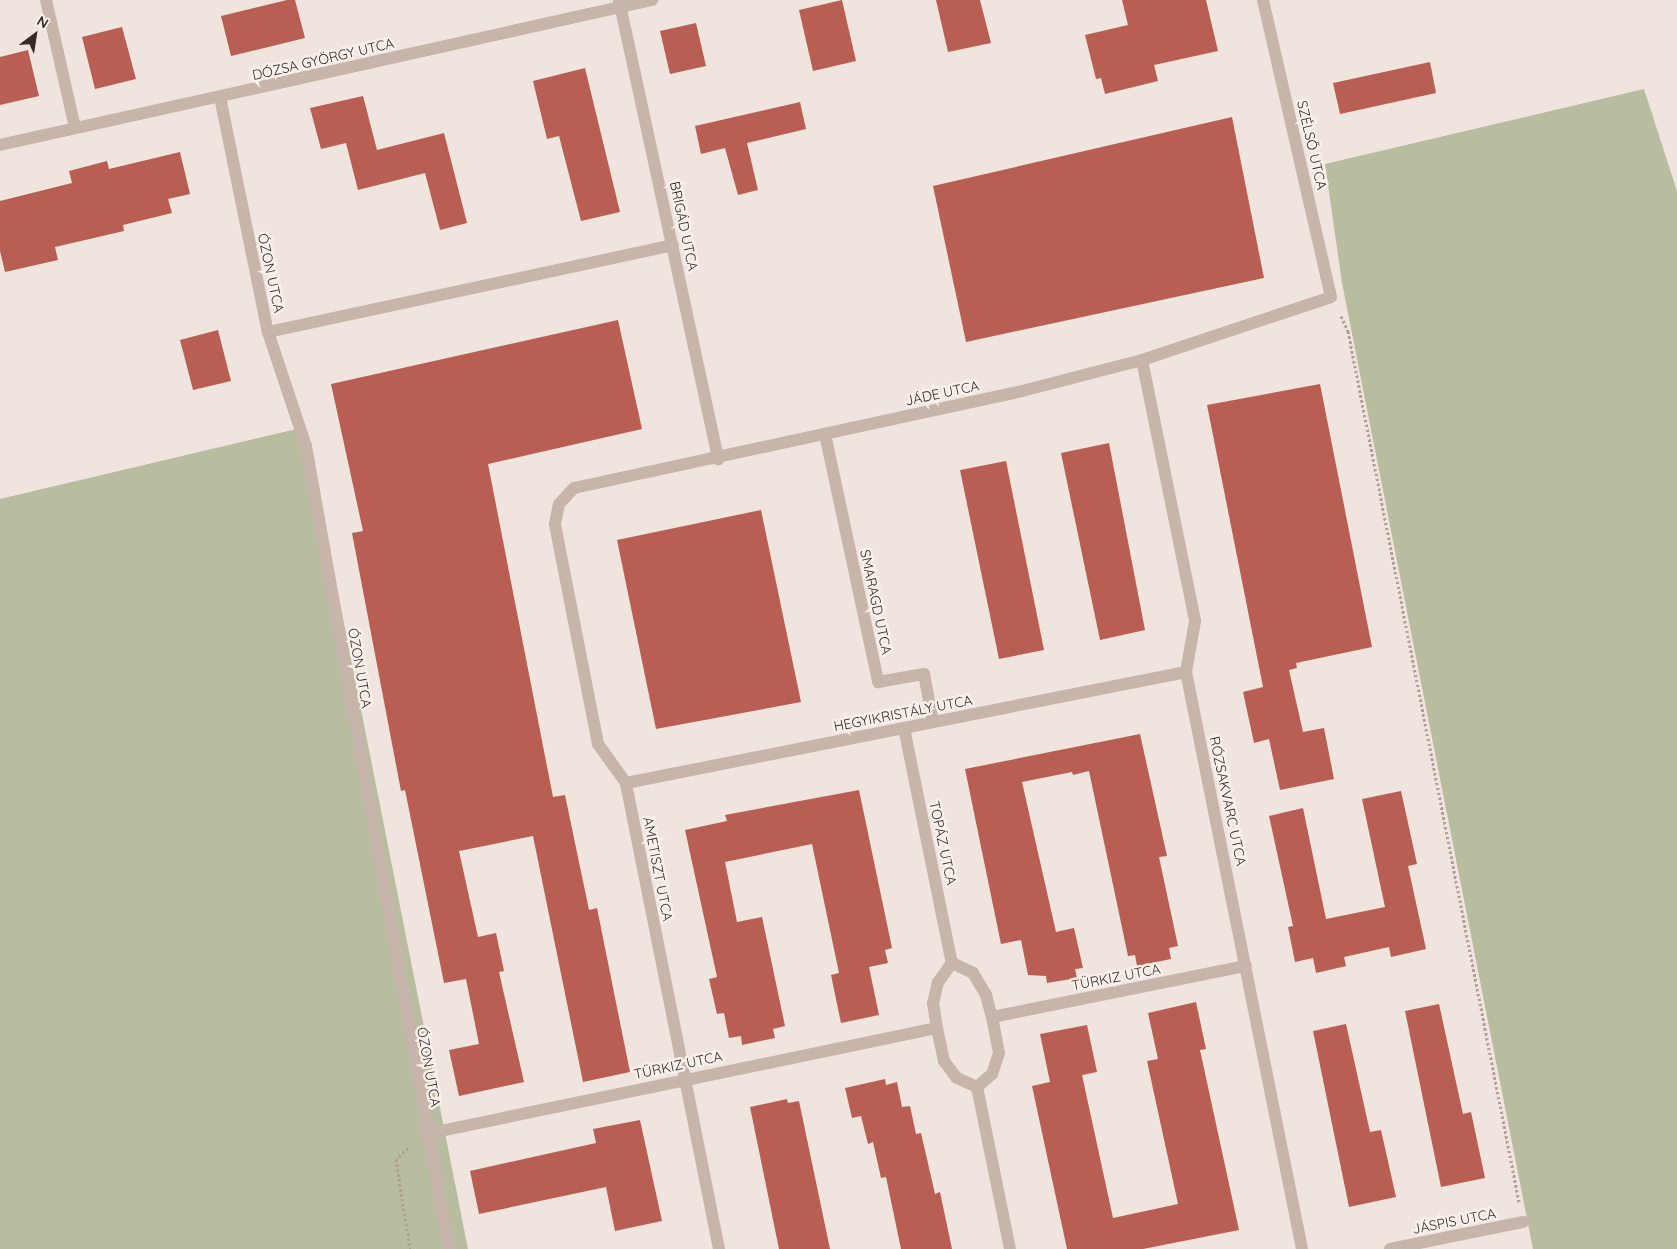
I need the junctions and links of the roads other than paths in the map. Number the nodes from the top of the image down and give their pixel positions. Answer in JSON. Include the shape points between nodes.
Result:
{"nodes":[{"id":1,"x":46,"y":0,"type":"edge"},
{"id":2,"x":652,"y":0,"type":"edge"},
{"id":3,"x":1262,"y":0,"type":"edge"},
{"id":4,"x":620,"y":3,"type":"edge"},
{"id":5,"x":220,"y":97,"type":"junction"},
{"id":6,"x":75,"y":128,"type":"junction"},
{"id":7,"x":0,"y":145,"type":"edge"},
{"id":8,"x":673,"y":246,"type":"junction"},
{"id":9,"x":1331,"y":298,"type":"joint"},
{"id":10,"x":268,"y":332,"type":"junction"},
{"id":11,"x":1142,"y":360,"type":"junction"},
{"id":12,"x":825,"y":434,"type":"junction"},
{"id":13,"x":718,"y":459,"type":"junction"},
{"id":14,"x":559,"y":504,"type":"joint"},
{"id":15,"x":1186,"y":672,"type":"junction"},
{"id":16,"x":933,"y":722,"type":"junction"},
{"id":17,"x":904,"y":728,"type":"junction"},
{"id":18,"x":626,"y":783,"type":"junction"},
{"id":19,"x":952,"y":963,"type":"junction"},
{"id":20,"x":1246,"y":966,"type":"junction"},
{"id":21,"x":992,"y":1017,"type":"junction"},
{"id":22,"x":937,"y":1028,"type":"junction"},
{"id":23,"x":684,"y":1078,"type":"junction"},
{"id":24,"x":977,"y":1087,"type":"junction"},
{"id":25,"x":426,"y":1134,"type":"junction"},
{"id":26,"x":1523,"y":1222,"type":"road end"},
{"id":27,"x":449,"y":1249,"type":"edge"},
{"id":28,"x":719,"y":1249,"type":"edge"},
{"id":29,"x":1010,"y":1249,"type":"edge"},
{"id":30,"x":1302,"y":1249,"type":"edge"},
{"id":31,"x":1390,"y":1249,"type":"edge"}],
"edges":[{"from":1,"to":6,"type":"street"},
{"from":2,"to":4,"type":"street","name":"DÓZSA GYÖRGY UTCA"},
{"from":3,"to":9,"type":"street","name":"SZÉLSŐ UTCA"},
{"from":4,"to":5,"type":"street","name":"DÓZSA GYÖRGY UTCA"},
{"from":4,"to":8,"type":"street","name":"BRIGÁD UTCA"},
{"from":5,"to":6,"type":"street","name":"DÓZSA GYÖRGY UTCA"},
{"from":5,"to":10,"type":"street","name":"ÓZON UTCA"},
{"from":6,"to":7,"type":"street","name":"DÓZSA GYÖRGY UTCA"},
{"from":8,"to":10,"type":"street"},
{"from":8,"to":13,"type":"street","name":"BRIGÁD UTCA"},
{"from":9,"to":11,"type":"street","name":"JÁDE UTCA"},
{"from":10,"to":25,"type":"street","name":"ÓZON UTCA","via":[[306,446]]},
{"from":11,"to":12,"type":"street","name":"JÁDE UTCA","via":[[1022,391]]},
{"from":11,"to":15,"type":"street","name":"RÓZSAKVARC UTCA","via":[[1195,621]]},
{"from":12,"to":13,"type":"street","name":"JÁDE UTCA"},
{"from":12,"to":16,"type":"street","name":"SMARAGD UTCA","via":[[878,682],[924,674]]},
{"from":13,"to":14,"type":"street","name":"JÁDE UTCA","via":[[574,488]]},
{"from":14,"to":18,"type":"street","name":"AMETISZT UTCA","via":[[555,524],[598,744]]},
{"from":15,"to":16,"type":"street","name":"HEGYIKRISTÁLY UTCA"},
{"from":15,"to":20,"type":"street","name":"RÓZSAKVARC UTCA"},
{"from":16,"to":17,"type":"street","name":"HEGYIKRISTÁLY UTCA"},
{"from":17,"to":18,"type":"street","name":"HEGYIKRISTÁLY UTCA"},
{"from":17,"to":19,"type":"street","name":"TOPÁZ UTCA"},
{"from":18,"to":23,"type":"street","name":"AMETISZT UTCA"},
{"from":19,"to":21,"type":"street","via":[[972,973],[986,995]]},
{"from":19,"to":22,"type":"street","via":[[938,982],[933,1003]]},
{"from":20,"to":21,"type":"street","name":"TÜRKIZ UTCA"},
{"from":20,"to":30,"type":"street","name":"RÓZSAKVARC UTCA"},
{"from":21,"to":24,"type":"street","via":[[999,1054],[992,1074]]},
{"from":22,"to":23,"type":"street","name":"TÜRKIZ UTCA"},
{"from":22,"to":24,"type":"street","via":[[944,1061],[957,1078]]},
{"from":23,"to":25,"type":"street","name":"TÜRKIZ UTCA"},
{"from":23,"to":28,"type":"street","name":"AMETISZT UTCA"},
{"from":24,"to":29,"type":"street"},
{"from":25,"to":27,"type":"street","name":"ÓZON UTCA"},
{"from":26,"to":31,"type":"street","name":"JÁSPIS UTCA"}]}
